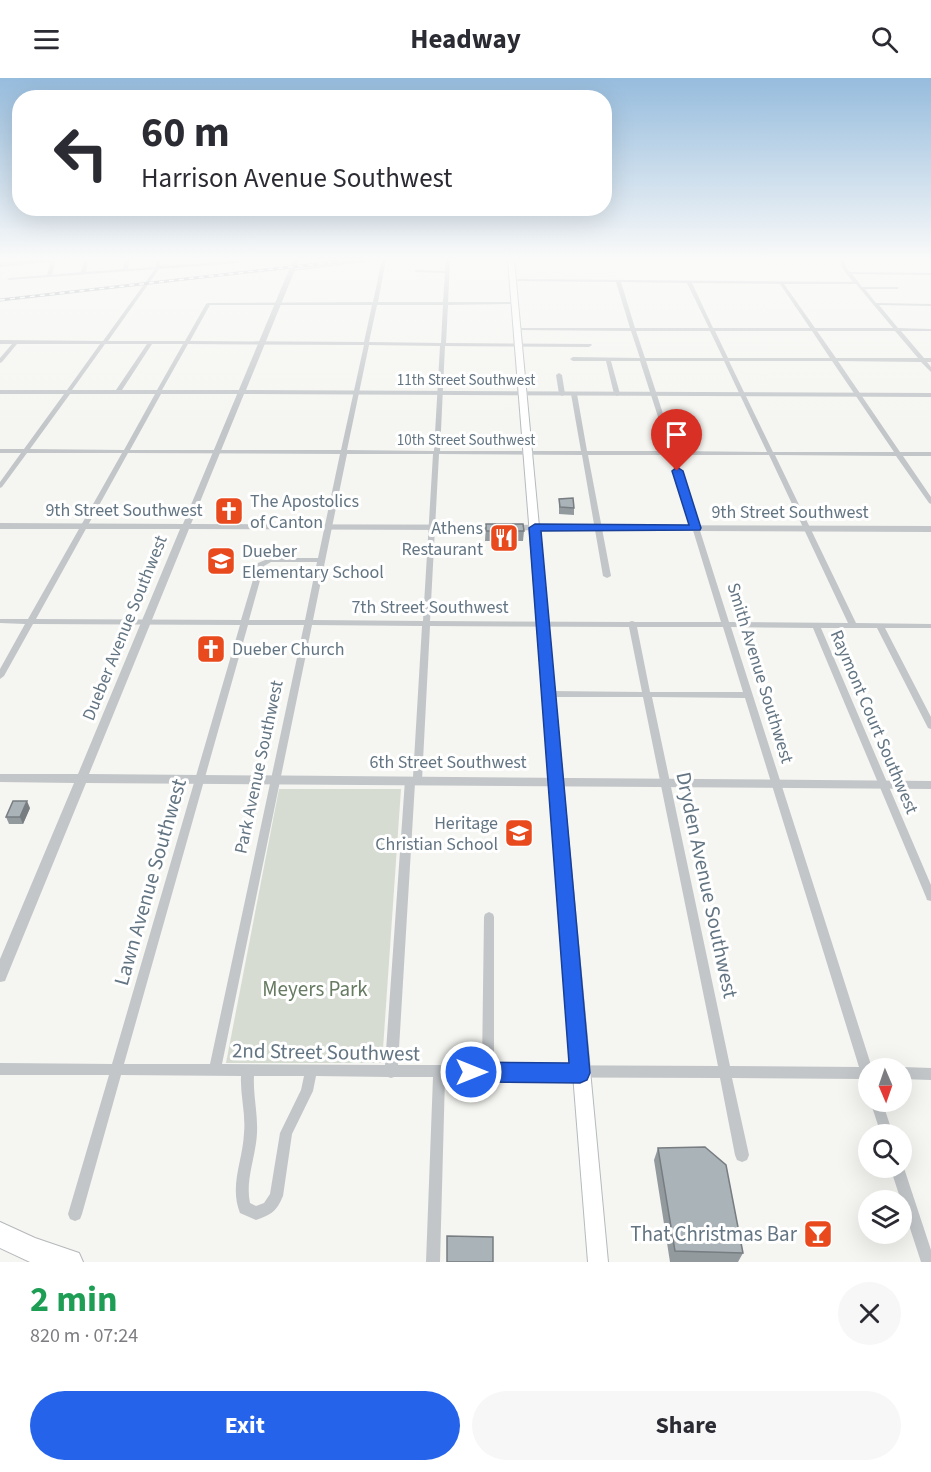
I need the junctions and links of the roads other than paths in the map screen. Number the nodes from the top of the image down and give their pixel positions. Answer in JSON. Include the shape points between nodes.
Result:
{"nodes":[{"id":1,"x":124,"y":315,"type":"edge"},
{"id":2,"x":203,"y":315,"type":"edge"},
{"id":3,"x":274,"y":315,"type":"edge"},
{"id":4,"x":372,"y":315,"type":"edge"},
{"id":5,"x":445,"y":315,"type":"edge"},
{"id":6,"x":516,"y":315,"type":"edge"},
{"id":7,"x":629,"y":315,"type":"edge"},
{"id":8,"x":705,"y":315,"type":"edge"},
{"id":9,"x":804,"y":315,"type":"edge"},
{"id":10,"x":885,"y":315,"type":"edge"},
{"id":11,"x":633,"y":328,"type":"junction"},
{"id":12,"x":517,"y":329,"type":"junction"},
{"id":13,"x":712,"y":329,"type":"junction"},
{"id":14,"x":813,"y":329,"type":"junction"},
{"id":15,"x":897,"y":330,"type":"junction"},
{"id":16,"x":931,"y":330,"type":"edge"},
{"id":17,"x":0,"y":342,"type":"edge"},
{"id":18,"x":16,"y":342,"type":"junction"},
{"id":19,"x":104,"y":343,"type":"junction"},
{"id":20,"x":150,"y":343,"type":"junction"},
{"id":21,"x":186,"y":343,"type":"junction"},
{"id":22,"x":262,"y":343,"type":"junction"},
{"id":23,"x":367,"y":344,"type":"junction"},
{"id":24,"x":444,"y":344,"type":"junction"},
{"id":25,"x":519,"y":345,"type":"junction"},
{"id":26,"x":589,"y":345,"type":"dead end"},
{"id":27,"x":573,"y":359,"type":"dead end"},
{"id":28,"x":608,"y":359,"type":"junction"},
{"id":29,"x":642,"y":359,"type":"junction"},
{"id":30,"x":726,"y":359,"type":"junction"},
{"id":31,"x":834,"y":359,"type":"junction"},
{"id":32,"x":923,"y":360,"type":"junction"},
{"id":33,"x":931,"y":360,"type":"edge"},
{"id":34,"x":0,"y":361,"type":"edge"},
{"id":35,"x":931,"y":370,"type":"edge"},
{"id":36,"x":560,"y":375,"type":"dead end"},
{"id":37,"x":0,"y":392,"type":"edge"},
{"id":38,"x":68,"y":392,"type":"junction"},
{"id":39,"x":118,"y":392,"type":"junction"},
{"id":40,"x":159,"y":392,"type":"junction"},
{"id":41,"x":242,"y":392,"type":"junction"},
{"id":42,"x":357,"y":393,"type":"junction"},
{"id":43,"x":441,"y":393,"type":"junction"},
{"id":44,"x":523,"y":393,"type":"junction"},
{"id":45,"x":562,"y":394,"type":"junction"},
{"id":46,"x":574,"y":394,"type":"junction"},
{"id":47,"x":617,"y":394,"type":"junction"},
{"id":48,"x":653,"y":394,"type":"junction"},
{"id":49,"x":743,"y":394,"type":"junction"},
{"id":50,"x":858,"y":395,"type":"junction"},
{"id":51,"x":931,"y":395,"type":"edge"},
{"id":52,"x":0,"y":451,"type":"edge"},
{"id":53,"x":24,"y":451,"type":"junction"},
{"id":54,"x":125,"y":452,"type":"junction"},
{"id":55,"x":217,"y":452,"type":"junction"},
{"id":56,"x":344,"y":453,"type":"junction"},
{"id":57,"x":437,"y":453,"type":"junction"},
{"id":58,"x":528,"y":453,"type":"junction"},
{"id":59,"x":585,"y":453,"type":"junction"},
{"id":60,"x":672,"y":454,"type":"junction"},
{"id":61,"x":771,"y":454,"type":"junction"},
{"id":62,"x":898,"y":454,"type":"junction"},
{"id":63,"x":931,"y":454,"type":"edge"},
{"id":64,"x":0,"y":486,"type":"edge"},
{"id":65,"x":931,"y":502,"type":"edge"},
{"id":66,"x":0,"y":526,"type":"edge"},
{"id":67,"x":83,"y":526,"type":"junction"},
{"id":68,"x":187,"y":526,"type":"junction"},
{"id":69,"x":328,"y":527,"type":"junction"},
{"id":70,"x":433,"y":527,"type":"junction"},
{"id":71,"x":535,"y":528,"type":"junction"},
{"id":72,"x":598,"y":528,"type":"junction"},
{"id":73,"x":696,"y":528,"type":"junction"},
{"id":74,"x":807,"y":529,"type":"junction"},
{"id":75,"x":931,"y":529,"type":"edge"},
{"id":76,"x":321,"y":560,"type":"junction"},
{"id":77,"x":607,"y":576,"type":"dead end"},
{"id":78,"x":0,"y":621,"type":"edge"},
{"id":79,"x":31,"y":621,"type":"junction"},
{"id":80,"x":148,"y":621,"type":"junction"},
{"id":81,"x":246,"y":622,"type":"junction"},
{"id":82,"x":308,"y":622,"type":"junction"},
{"id":83,"x":427,"y":622,"type":"junction"},
{"id":84,"x":543,"y":623,"type":"junction"},
{"id":85,"x":632,"y":624,"type":"junction"},
{"id":86,"x":726,"y":624,"type":"junction"},
{"id":87,"x":816,"y":625,"type":"junction"},
{"id":88,"x":853,"y":625,"type":"junction"},
{"id":89,"x":880,"y":626,"type":"junction"},
{"id":90,"x":931,"y":626,"type":"edge"},
{"id":91,"x":0,"y":676,"type":"edge"},
{"id":92,"x":549,"y":694,"type":"junction"},
{"id":93,"x":647,"y":695,"type":"junction"},
{"id":94,"x":749,"y":695,"type":"junction"},
{"id":95,"x":931,"y":726,"type":"edge"},
{"id":96,"x":0,"y":778,"type":"edge"},
{"id":97,"x":82,"y":779,"type":"junction"},
{"id":98,"x":200,"y":779,"type":"junction"},
{"id":99,"x":275,"y":779,"type":"junction"},
{"id":100,"x":414,"y":780,"type":"junction"},
{"id":101,"x":556,"y":780,"type":"junction"},
{"id":102,"x":665,"y":782,"type":"junction"},
{"id":103,"x":776,"y":783,"type":"junction"},
{"id":104,"x":882,"y":784,"type":"junction"},
{"id":105,"x":931,"y":785,"type":"edge"},
{"id":106,"x":931,"y":897,"type":"edge"},
{"id":107,"x":489,"y":917,"type":"dead end"},
{"id":108,"x":0,"y":976,"type":"edge"},
{"id":109,"x":863,"y":1058,"type":"edge"},
{"id":110,"x":0,"y":1068,"type":"edge"},
{"id":111,"x":118,"y":1069,"type":"junction"},
{"id":112,"x":215,"y":1070,"type":"junction"},
{"id":113,"x":248,"y":1070,"type":"junction"},
{"id":114,"x":311,"y":1071,"type":"junction"},
{"id":115,"x":391,"y":1072,"type":"junction"},
{"id":116,"x":439,"y":1072,"type":"junction"},
{"id":117,"x":488,"y":1072,"type":"junction"},
{"id":118,"x":580,"y":1073,"type":"junction"},
{"id":119,"x":725,"y":1073,"type":"junction"},
{"id":120,"x":912,"y":1073,"type":"edge"},
{"id":121,"x":858,"y":1074,"type":"edge"},
{"id":122,"x":931,"y":1074,"type":"edge"},
{"id":123,"x":742,"y":1155,"type":"dead end"},
{"id":124,"x":901,"y":1178,"type":"edge"},
{"id":125,"x":75,"y":1214,"type":"dead end"},
{"id":126,"x":0,"y":1235,"type":"edge"},
{"id":127,"x":70,"y":1262,"type":"edge"},
{"id":128,"x":433,"y":1262,"type":"edge"},
{"id":129,"x":598,"y":1262,"type":"edge"},
{"id":130,"x":928,"y":1262,"type":"edge"}],
"edges":[{"from":1,"to":19,"type":"street"},
{"from":2,"to":21,"type":"street"},
{"from":3,"to":22,"type":"street","name":"Dueber Avenue Southwest"},
{"from":4,"to":23,"type":"street","name":"Park Avenue Southwest"},
{"from":5,"to":24,"type":"street"},
{"from":6,"to":12,"type":"main road"},
{"from":7,"to":11,"type":"street","name":"Smith Avenue Southwest"},
{"from":8,"to":13,"type":"street"},
{"from":9,"to":14,"type":"street"},
{"from":10,"to":15,"type":"street"},
{"from":11,"to":12,"type":"street"},
{"from":11,"to":13,"type":"street"},
{"from":11,"to":29,"type":"street","name":"Smith Avenue Southwest"},
{"from":12,"to":25,"type":"main road"},
{"from":13,"to":14,"type":"street"},
{"from":13,"to":30,"type":"street"},
{"from":14,"to":15,"type":"street"},
{"from":14,"to":31,"type":"street"},
{"from":15,"to":16,"type":"street"},
{"from":15,"to":32,"type":"street"},
{"from":17,"to":18,"type":"street"},
{"from":18,"to":19,"type":"street"},
{"from":18,"to":34,"type":"street"},
{"from":19,"to":20,"type":"street"},
{"from":19,"to":38,"type":"street"},
{"from":20,"to":21,"type":"street"},
{"from":20,"to":39,"type":"street"},
{"from":21,"to":22,"type":"street"},
{"from":21,"to":40,"type":"street"},
{"from":22,"to":23,"type":"street"},
{"from":22,"to":41,"type":"street","name":"Dueber Avenue Southwest"},
{"from":23,"to":24,"type":"street"},
{"from":23,"to":42,"type":"street","name":"Park Avenue Southwest"},
{"from":24,"to":25,"type":"street"},
{"from":24,"to":43,"type":"street"},
{"from":25,"to":26,"type":"street"},
{"from":25,"to":44,"type":"main road"},
{"from":27,"to":28,"type":"street"},
{"from":28,"to":29,"type":"street"},
{"from":28,"to":47,"type":"street"},
{"from":29,"to":30,"type":"street"},
{"from":29,"to":48,"type":"street","name":"Smith Avenue Southwest"},
{"from":30,"to":31,"type":"street"},
{"from":30,"to":49,"type":"street"},
{"from":31,"to":32,"type":"street"},
{"from":31,"to":50,"type":"street"},
{"from":32,"to":33,"type":"street"},
{"from":32,"to":35,"type":"street"},
{"from":36,"to":45,"type":"street"},
{"from":37,"to":38,"type":"street","name":"11th Street Southwest"},
{"from":38,"to":39,"type":"street","name":"11th Street Southwest"},
{"from":38,"to":53,"type":"street"},
{"from":39,"to":40,"type":"street","name":"11th Street Southwest"},
{"from":40,"to":41,"type":"street","name":"11th Street Southwest"},
{"from":40,"to":54,"type":"street"},
{"from":41,"to":42,"type":"street","name":"11th Street Southwest"},
{"from":41,"to":55,"type":"street","name":"Dueber Avenue Southwest"},
{"from":42,"to":43,"type":"street","name":"11th Street Southwest"},
{"from":42,"to":56,"type":"street","name":"Park Avenue Southwest"},
{"from":43,"to":44,"type":"street","name":"11th Street Southwest"},
{"from":43,"to":57,"type":"street"},
{"from":44,"to":45,"type":"street","name":"11th Street Southwest"},
{"from":44,"to":58,"type":"main road"},
{"from":45,"to":46,"type":"street","name":"11th Street Southwest"},
{"from":46,"to":47,"type":"street","name":"11th Street Southwest"},
{"from":46,"to":59,"type":"street"},
{"from":47,"to":48,"type":"street","name":"11th Street Southwest"},
{"from":48,"to":49,"type":"street","name":"11th Street Southwest"},
{"from":48,"to":60,"type":"street","name":"Smith Avenue Southwest"},
{"from":49,"to":50,"type":"street","name":"11th Street Southwest"},
{"from":49,"to":61,"type":"street"},
{"from":50,"to":51,"type":"street","name":"11th Street Southwest"},
{"from":50,"to":62,"type":"street"},
{"from":52,"to":53,"type":"street","name":"10th Street Southwest"},
{"from":53,"to":54,"type":"street","name":"10th Street Southwest"},
{"from":53,"to":64,"type":"street"},
{"from":54,"to":55,"type":"street","name":"10th Street Southwest"},
{"from":54,"to":67,"type":"street"},
{"from":55,"to":56,"type":"street","name":"10th Street Southwest"},
{"from":55,"to":68,"type":"street","name":"Dueber Avenue Southwest"},
{"from":56,"to":57,"type":"street","name":"10th Street Southwest"},
{"from":56,"to":69,"type":"street","name":"Park Avenue Southwest"},
{"from":57,"to":58,"type":"street","name":"10th Street Southwest"},
{"from":57,"to":70,"type":"street"},
{"from":58,"to":59,"type":"street","name":"10th Street Southwest"},
{"from":58,"to":71,"type":"main road"},
{"from":59,"to":60,"type":"street","name":"10th Street Southwest"},
{"from":59,"to":72,"type":"street"},
{"from":60,"to":61,"type":"street","name":"10th Street Southwest"},
{"from":60,"to":73,"type":"street","name":"Smith Avenue Southwest"},
{"from":61,"to":62,"type":"street","name":"10th Street Southwest"},
{"from":61,"to":74,"type":"street"},
{"from":62,"to":63,"type":"street","name":"10th Street Southwest"},
{"from":62,"to":65,"type":"street"},
{"from":66,"to":67,"type":"street","name":"9th Street Southwest"},
{"from":67,"to":68,"type":"street","name":"9th Street Southwest"},
{"from":67,"to":79,"type":"street"},
{"from":68,"to":69,"type":"street","name":"9th Street Southwest"},
{"from":68,"to":80,"type":"street","name":"Dueber Avenue Southwest"},
{"from":69,"to":70,"type":"street","name":"9th Street Southwest"},
{"from":69,"to":76,"type":"street","name":"Park Avenue Southwest"},
{"from":70,"to":71,"type":"street","name":"9th Street Southwest"},
{"from":70,"to":83,"type":"street"},
{"from":71,"to":72,"type":"street","name":"9th Street Southwest"},
{"from":71,"to":84,"type":"main road"},
{"from":72,"to":73,"type":"street","name":"9th Street Southwest"},
{"from":72,"to":77,"type":"street"},
{"from":73,"to":74,"type":"street","name":"9th Street Southwest"},
{"from":73,"to":86,"type":"street","name":"Smith Avenue Southwest"},
{"from":74,"to":75,"type":"street","name":"9th Street Southwest"},
{"from":74,"to":88,"type":"street"},
{"from":76,"to":81,"type":"street","name":"Lawn Avenue Southwest","via":[[264,562]]},
{"from":76,"to":82,"type":"street","name":"Park Avenue Southwest"},
{"from":78,"to":79,"type":"street","name":"7th Street Southwest"},
{"from":79,"to":80,"type":"street","name":"7th Street Southwest"},
{"from":79,"to":91,"type":"street"},
{"from":80,"to":81,"type":"street","name":"7th Street Southwest"},
{"from":80,"to":97,"type":"street","name":"Dueber Avenue Southwest"},
{"from":81,"to":82,"type":"street","name":"7th Street Southwest"},
{"from":81,"to":98,"type":"street","name":"Lawn Avenue Southwest"},
{"from":82,"to":83,"type":"street","name":"7th Street Southwest"},
{"from":82,"to":99,"type":"street","name":"Park Avenue Southwest"},
{"from":83,"to":84,"type":"street","name":"7th Street Southwest"},
{"from":83,"to":100,"type":"street"},
{"from":84,"to":85,"type":"street","name":"7th Street Southwest"},
{"from":84,"to":92,"type":"main road"},
{"from":85,"to":86,"type":"street","name":"7th Street Southwest"},
{"from":85,"to":93,"type":"street","name":"Dryden Avenue Southwest"},
{"from":86,"to":87,"type":"street","name":"7th Street Southwest"},
{"from":86,"to":94,"type":"street","name":"Smith Avenue Southwest"},
{"from":87,"to":88,"type":"street","name":"7th Street Southwest"},
{"from":87,"to":104,"type":"street","name":"Raymont Court Southwest"},
{"from":88,"to":89,"type":"street","name":"7th Street Southwest"},
{"from":89,"to":90,"type":"street","name":"7th Street Southwest"},
{"from":89,"to":95,"type":"street"},
{"from":92,"to":93,"type":"street"},
{"from":92,"to":101,"type":"main road"},
{"from":93,"to":94,"type":"street"},
{"from":93,"to":102,"type":"street","name":"Dryden Avenue Southwest"},
{"from":94,"to":103,"type":"street","name":"Smith Avenue Southwest"},
{"from":96,"to":97,"type":"street","name":"6th Street Southwest"},
{"from":97,"to":98,"type":"street","name":"6th Street Southwest"},
{"from":97,"to":108,"type":"street","name":"Dueber Avenue Southwest"},
{"from":98,"to":99,"type":"street","name":"6th Street Southwest"},
{"from":98,"to":111,"type":"street","name":"Lawn Avenue Southwest"},
{"from":99,"to":100,"type":"street","name":"6th Street Southwest"},
{"from":99,"to":112,"type":"street","name":"Park Avenue Southwest"},
{"from":100,"to":101,"type":"street","name":"6th Street Southwest"},
{"from":100,"to":115,"type":"street"},
{"from":101,"to":102,"type":"street","name":"6th Street Southwest"},
{"from":101,"to":118,"type":"main road"},
{"from":102,"to":103,"type":"street","name":"6th Street Southwest"},
{"from":102,"to":119,"type":"street","name":"Dryden Avenue Southwest"},
{"from":103,"to":104,"type":"street","name":"6th Street Southwest"},
{"from":103,"to":109,"type":"street","name":"Smith Avenue Southwest"},
{"from":104,"to":105,"type":"street","name":"6th Street Southwest"},
{"from":104,"to":106,"type":"street","name":"Raymont Court Southwest"},
{"from":107,"to":117,"type":"street"},
{"from":110,"to":111,"type":"street","name":"2nd Street Southwest"},
{"from":111,"to":112,"type":"street","name":"2nd Street Southwest"},
{"from":111,"to":125,"type":"street","name":"Lawn Avenue Southwest"},
{"from":112,"to":113,"type":"street","name":"2nd Street Southwest"},
{"from":113,"to":114,"type":"street","name":"2nd Street Southwest"},
{"from":113,"to":114,"type":"street","via":[[246,1096],[251,1132],[242,1196],[245,1208],[256,1213],[269,1208],[276,1196],[286,1133],[307,1091]]},
{"from":114,"to":115,"type":"street","name":"2nd Street Southwest"},
{"from":115,"to":116,"type":"street","name":"2nd Street Southwest"},
{"from":116,"to":117,"type":"street","name":"2nd Street Southwest"},
{"from":116,"to":128,"type":"street"},
{"from":117,"to":118,"type":"street","name":"2nd Street Southwest"},
{"from":118,"to":119,"type":"street","name":"2nd Street Southwest"},
{"from":118,"to":129,"type":"main road"},
{"from":119,"to":121,"type":"street","name":"2nd Street Southwest"},
{"from":119,"to":123,"type":"street","name":"Dryden Avenue Southwest"},
{"from":120,"to":122,"type":"street"},
{"from":124,"to":130,"type":"street"},
{"from":126,"to":127,"type":"highway"}]}
